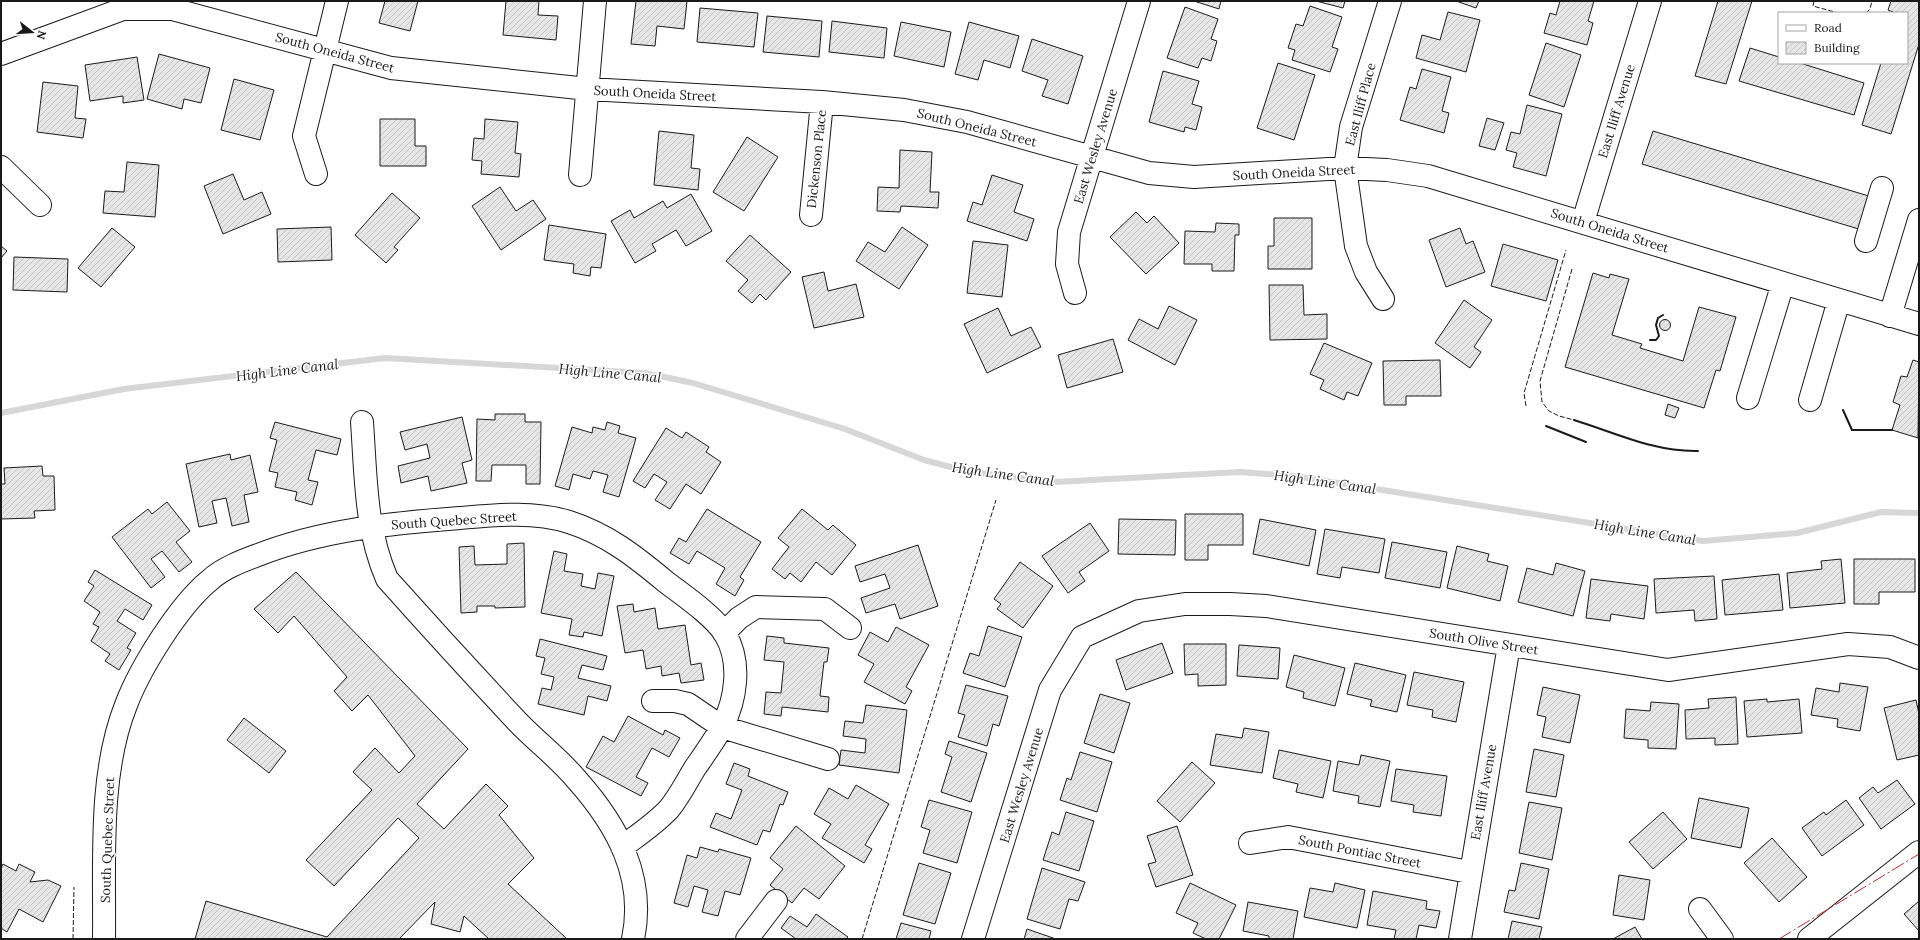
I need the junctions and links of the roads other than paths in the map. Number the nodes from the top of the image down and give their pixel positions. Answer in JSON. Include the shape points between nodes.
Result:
{"nodes":[{"id":1,"x":337,"y":1,"type":"edge"},
{"id":2,"x":595,"y":1,"type":"edge"},
{"id":3,"x":1139,"y":1,"type":"edge"},
{"id":4,"x":1390,"y":1,"type":"edge"},
{"id":5,"x":1650,"y":1,"type":"edge"},
{"id":6,"x":324,"y":49,"type":"junction"},
{"id":7,"x":1,"y":54,"type":"edge"},
{"id":8,"x":588,"y":89,"type":"junction"},
{"id":9,"x":822,"y":102,"type":"junction"},
{"id":10,"x":1091,"y":157,"type":"junction"},
{"id":11,"x":1,"y":167,"type":"edge"},
{"id":12,"x":1345,"y":168,"type":"junction"},
{"id":13,"x":316,"y":174,"type":"dead end"},
{"id":14,"x":580,"y":175,"type":"dead end"},
{"id":15,"x":1882,"y":188,"type":"dead end"},
{"id":16,"x":40,"y":204,"type":"dead end"},
{"id":17,"x":811,"y":215,"type":"dead end"},
{"id":18,"x":1919,"y":220,"type":"edge"},
{"id":19,"x":1583,"y":222,"type":"junction"},
{"id":20,"x":1866,"y":241,"type":"dead end"},
{"id":21,"x":1783,"y":283,"type":"junction"},
{"id":22,"x":1075,"y":293,"type":"dead end"},
{"id":23,"x":1383,"y":299,"type":"dead end"},
{"id":24,"x":1839,"y":300,"type":"junction"},
{"id":25,"x":1890,"y":316,"type":"junction"},
{"id":26,"x":1919,"y":324,"type":"edge"},
{"id":27,"x":1748,"y":398,"type":"dead end"},
{"id":28,"x":1810,"y":400,"type":"dead end"},
{"id":29,"x":362,"y":422,"type":"dead end"},
{"id":30,"x":370,"y":528,"type":"junction"},
{"id":31,"x":850,"y":628,"type":"dead end"},
{"id":32,"x":724,"y":633,"type":"junction"},
{"id":33,"x":1082,"y":637,"type":"joint"},
{"id":34,"x":1509,"y":645,"type":"junction"},
{"id":35,"x":1919,"y":658,"type":"edge"},
{"id":36,"x":653,"y":701,"type":"dead end"},
{"id":37,"x":722,"y":727,"type":"junction"},
{"id":38,"x":828,"y":759,"type":"dead end"},
{"id":39,"x":1250,"y":843,"type":"dead end"},
{"id":40,"x":622,"y":847,"type":"junction"},
{"id":41,"x":1919,"y":852,"type":"edge"},
{"id":42,"x":1470,"y":872,"type":"junction"},
{"id":43,"x":776,"y":901,"type":"dead end"},
{"id":44,"x":1700,"y":909,"type":"dead end"},
{"id":45,"x":636,"y":938,"type":"edge"},
{"id":46,"x":104,"y":939,"type":"edge"},
{"id":47,"x":747,"y":939,"type":"edge"},
{"id":48,"x":974,"y":939,"type":"edge"},
{"id":49,"x":1460,"y":939,"type":"edge"},
{"id":50,"x":1722,"y":939,"type":"edge"},
{"id":51,"x":1809,"y":939,"type":"edge"}],
"edges":[{"from":1,"to":6,"type":"street"},
{"from":2,"to":8,"type":"street"},
{"from":3,"to":10,"type":"street","name":"East Wesley Avenue"},
{"from":4,"to":12,"type":"street","name":"East Iliff Place","via":[[1351,127]]},
{"from":5,"to":19,"type":"street","name":"East Iliff Avenue"},
{"from":6,"to":7,"type":"street","name":"South Oneida Street","via":[[172,9],[123,9]]},
{"from":6,"to":8,"type":"street","name":"South Oneida Street","via":[[391,68]]},
{"from":6,"to":13,"type":"street","via":[[304,136]]},
{"from":8,"to":9,"type":"street","name":"South Oneida Street"},
{"from":8,"to":14,"type":"street"},
{"from":9,"to":10,"type":"street","name":"South Oneida Street","via":[[904,110],[967,122]]},
{"from":9,"to":17,"type":"street","name":"Dickenson Place"},
{"from":10,"to":12,"type":"street","name":"South Oneida Street","via":[[1149,173],[1194,177]]},
{"from":10,"to":22,"type":"street","name":"East Wesley Avenue","via":[[1069,232],[1067,264]]},
{"from":11,"to":16,"type":"street"},
{"from":12,"to":19,"type":"street","name":"South Oneida Street","via":[[1387,170],[1428,176]]},
{"from":12,"to":23,"type":"street","name":"East Iliff Place","via":[[1356,246],[1366,272]]},
{"from":15,"to":20,"type":"street"},
{"from":18,"to":25,"type":"street"},
{"from":19,"to":21,"type":"street","name":"South Oneida Street"},
{"from":21,"to":24,"type":"street","name":"South Oneida Street"},
{"from":21,"to":27,"type":"street"},
{"from":24,"to":25,"type":"street","name":"South Oneida Street"},
{"from":24,"to":28,"type":"street"},
{"from":25,"to":26,"type":"street","name":"South Oneida Street"},
{"from":29,"to":30,"type":"street"},
{"from":30,"to":32,"type":"street","name":"South Quebec Street","via":[[411,521],[504,515],[566,520],[594,531],[626,550],[694,604]]},
{"from":30,"to":40,"type":"street","via":[[377,558],[387,579],[515,720],[576,779],[603,813]]},
{"from":30,"to":46,"type":"street","name":"South Quebec Street","via":[[279,547],[240,562],[210,579],[187,603],[145,663],[125,706],[106,785]]},
{"from":31,"to":32,"type":"street","via":[[825,609],[756,607],[738,618]]},
{"from":32,"to":37,"type":"street","name":"South Quebec Street","via":[[732,652],[735,688]]},
{"from":33,"to":34,"type":"street","name":"South Olive Street","via":[[1139,611],[1185,604],[1230,604],[1266,606]]},
{"from":33,"to":48,"type":"street","name":"East Wesley Avenue","via":[[1050,690]]},
{"from":34,"to":35,"type":"street","name":"South Olive Street","via":[[1668,670],[1848,644],[1890,647]]},
{"from":34,"to":42,"type":"street","name":"East Iliff Avenue"},
{"from":36,"to":37,"type":"street","via":[[666,700],[688,704]]},
{"from":37,"to":38,"type":"street"},
{"from":37,"to":40,"type":"street","name":"South Quebec Street","via":[[670,807],[647,829]]},
{"from":39,"to":42,"type":"street","name":"South Pontiac Street","via":[[1288,837]]},
{"from":40,"to":45,"type":"street","via":[[633,874],[638,908]]},
{"from":41,"to":51,"type":"street"},
{"from":42,"to":49,"type":"street","name":"East Iliff Avenue"},
{"from":43,"to":47,"type":"street"},
{"from":44,"to":50,"type":"street"}]}
